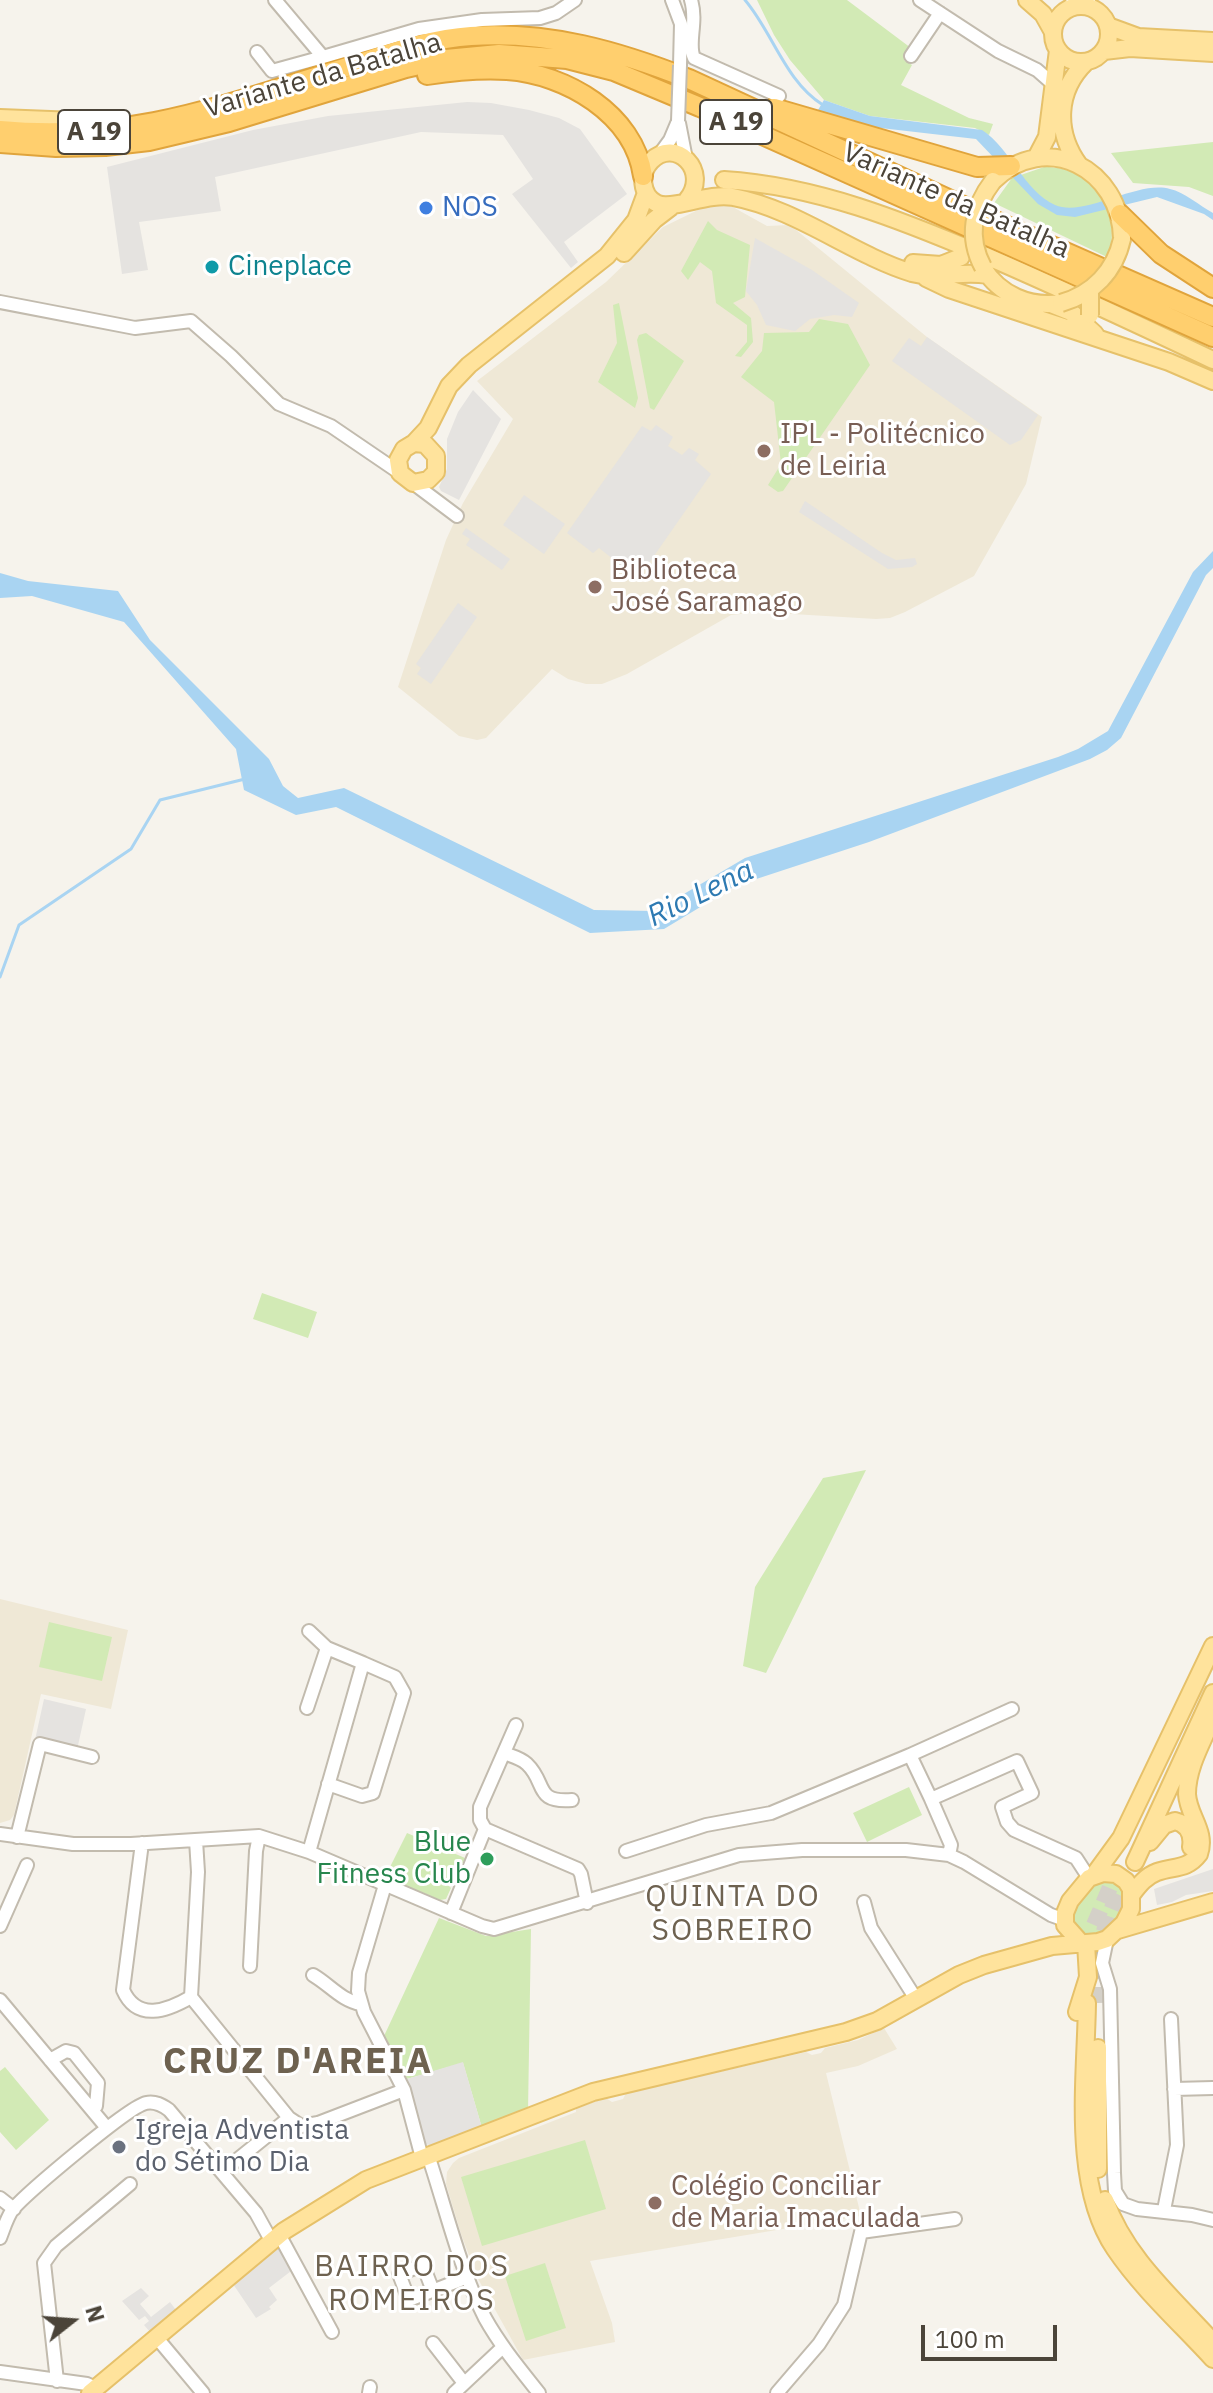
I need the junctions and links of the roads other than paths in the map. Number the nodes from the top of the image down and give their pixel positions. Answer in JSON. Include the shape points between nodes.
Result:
{"nodes":[{"id":1,"x":275,"y":0,"type":"edge"},
{"id":2,"x":672,"y":0,"type":"edge"},
{"id":3,"x":691,"y":0,"type":"edge"},
{"id":4,"x":920,"y":0,"type":"edge"},
{"id":5,"x":1027,"y":0,"type":"edge"},
{"id":6,"x":571,"y":2,"type":"edge"},
{"id":7,"x":1090,"y":4,"type":"edge"},
{"id":8,"x":1068,"y":7,"type":"edge"},
{"id":9,"x":940,"y":13,"type":"junction"},
{"id":10,"x":1043,"y":14,"type":"junction"},
{"id":11,"x":1108,"y":26,"type":"junction"},
{"id":12,"x":1053,"y":32,"type":"junction"},
{"id":13,"x":1213,"y":41,"type":"edge"},
{"id":14,"x":1104,"y":51,"type":"junction"},
{"id":15,"x":257,"y":52,"type":"dead end"},
{"id":16,"x":1213,"y":53,"type":"edge"},
{"id":17,"x":911,"y":56,"type":"dead end"},
{"id":18,"x":323,"y":57,"type":"junction"},
{"id":19,"x":1056,"y":57,"type":"junction"},
{"id":20,"x":1086,"y":62,"type":"junction"},
{"id":21,"x":1037,"y":70,"type":"junction"},
{"id":22,"x":1053,"y":84,"type":"junction"},
{"id":23,"x":779,"y":96,"type":"dead end"},
{"id":24,"x":736,"y":101,"type":"junction"},
{"id":25,"x":256,"y":114,"type":"junction"},
{"id":26,"x":187,"y":116,"type":"junction"},
{"id":27,"x":0,"y":118,"type":"edge"},
{"id":28,"x":0,"y":130,"type":"edge"},
{"id":29,"x":676,"y":140,"type":"junction"},
{"id":30,"x":0,"y":143,"type":"edge"},
{"id":31,"x":56,"y":147,"type":"junction"},
{"id":32,"x":0,"y":153,"type":"edge"},
{"id":33,"x":659,"y":155,"type":"junction"},
{"id":34,"x":1036,"y":158,"type":"junction"},
{"id":35,"x":690,"y":165,"type":"junction"},
{"id":36,"x":1079,"y":165,"type":"junction"},
{"id":37,"x":1011,"y":166,"type":"junction"},
{"id":38,"x":724,"y":180,"type":"junction"},
{"id":39,"x":645,"y":185,"type":"junction"},
{"id":40,"x":687,"y":200,"type":"junction"},
{"id":41,"x":671,"y":207,"type":"junction"},
{"id":42,"x":1120,"y":214,"type":"junction"},
{"id":43,"x":973,"y":244,"type":"junction"},
{"id":44,"x":985,"y":271,"type":"junction"},
{"id":45,"x":921,"y":275,"type":"junction"},
{"id":46,"x":1213,"y":288,"type":"edge"},
{"id":47,"x":1090,"y":290,"type":"junction"},
{"id":48,"x":0,"y":302,"type":"edge"},
{"id":49,"x":1056,"y":304,"type":"junction"},
{"id":50,"x":1213,"y":317,"type":"edge"},
{"id":51,"x":1213,"y":337,"type":"edge"},
{"id":52,"x":1106,"y":341,"type":"junction"},
{"id":53,"x":1213,"y":360,"type":"edge"},
{"id":54,"x":1213,"y":373,"type":"edge"},
{"id":55,"x":1213,"y":381,"type":"edge"},
{"id":56,"x":414,"y":443,"type":"junction"},
{"id":57,"x":434,"y":451,"type":"junction"},
{"id":58,"x":400,"y":453,"type":"junction"},
{"id":59,"x":379,"y":458,"type":"junction"},
{"id":60,"x":432,"y":477,"type":"junction"},
{"id":61,"x":407,"y":478,"type":"junction"},
{"id":62,"x":434,"y":500,"type":"junction"},
{"id":63,"x":457,"y":516,"type":"dead end"},
{"id":64,"x":309,"y":1631,"type":"dead end"},
{"id":65,"x":1213,"y":1646,"type":"edge"},
{"id":66,"x":327,"y":1648,"type":"junction"},
{"id":67,"x":1213,"y":1661,"type":"edge"},
{"id":68,"x":363,"y":1663,"type":"junction"},
{"id":69,"x":1213,"y":1693,"type":"edge"},
{"id":70,"x":307,"y":1708,"type":"dead end"},
{"id":71,"x":1012,"y":1709,"type":"dead end"},
{"id":72,"x":1213,"y":1717,"type":"edge"},
{"id":73,"x":516,"y":1725,"type":"dead end"},
{"id":74,"x":504,"y":1753,"type":"junction"},
{"id":75,"x":910,"y":1755,"type":"junction"},
{"id":76,"x":92,"y":1757,"type":"dead end"},
{"id":77,"x":328,"y":1784,"type":"junction"},
{"id":78,"x":931,"y":1799,"type":"junction"},
{"id":79,"x":572,"y":1800,"type":"dead end"},
{"id":80,"x":485,"y":1829,"type":"junction"},
{"id":81,"x":0,"y":1834,"type":"edge"},
{"id":82,"x":259,"y":1836,"type":"junction"},
{"id":83,"x":17,"y":1837,"type":"junction"},
{"id":84,"x":196,"y":1840,"type":"junction"},
{"id":85,"x":142,"y":1843,"type":"junction"},
{"id":86,"x":626,"y":1851,"type":"dead end"},
{"id":87,"x":309,"y":1852,"type":"junction"},
{"id":88,"x":949,"y":1855,"type":"junction"},
{"id":89,"x":27,"y":1865,"type":"dead end"},
{"id":90,"x":1123,"y":1867,"type":"junction"},
{"id":91,"x":1092,"y":1876,"type":"junction"},
{"id":92,"x":385,"y":1885,"type":"junction"},
{"id":93,"x":1132,"y":1897,"type":"junction"},
{"id":94,"x":1070,"y":1901,"type":"junction"},
{"id":95,"x":864,"y":1902,"type":"dead end"},
{"id":96,"x":1213,"y":1902,"type":"edge"},
{"id":97,"x":587,"y":1903,"type":"junction"},
{"id":98,"x":1039,"y":1907,"type":"junction"},
{"id":99,"x":451,"y":1913,"type":"junction"},
{"id":100,"x":1159,"y":1916,"type":"junction"},
{"id":101,"x":1066,"y":1924,"type":"junction"},
{"id":102,"x":0,"y":1926,"type":"edge"},
{"id":103,"x":1112,"y":1934,"type":"junction"},
{"id":104,"x":1084,"y":1943,"type":"junction"},
{"id":105,"x":1052,"y":1946,"type":"junction"},
{"id":106,"x":250,"y":1966,"type":"dead end"},
{"id":107,"x":313,"y":1975,"type":"dead end"},
{"id":108,"x":1088,"y":1977,"type":"junction"},
{"id":109,"x":1110,"y":1989,"type":"junction"},
{"id":110,"x":191,"y":1997,"type":"junction"},
{"id":111,"x":916,"y":1999,"type":"junction"},
{"id":112,"x":0,"y":2000,"type":"edge"},
{"id":113,"x":361,"y":2004,"type":"junction"},
{"id":114,"x":1171,"y":2019,"type":"dead end"},
{"id":115,"x":50,"y":2060,"type":"junction"},
{"id":116,"x":1213,"y":2088,"type":"edge"},
{"id":117,"x":1174,"y":2089,"type":"junction"},
{"id":118,"x":404,"y":2090,"type":"junction"},
{"id":119,"x":92,"y":2110,"type":"junction"},
{"id":120,"x":289,"y":2118,"type":"junction"},
{"id":121,"x":107,"y":2128,"type":"junction"},
{"id":122,"x":425,"y":2156,"type":"junction"},
{"id":123,"x":222,"y":2172,"type":"junction"},
{"id":124,"x":130,"y":2184,"type":"dead end"},
{"id":125,"x":0,"y":2198,"type":"edge"},
{"id":126,"x":1095,"y":2206,"type":"junction"},
{"id":127,"x":14,"y":2209,"type":"junction"},
{"id":128,"x":1164,"y":2210,"type":"junction"},
{"id":129,"x":955,"y":2219,"type":"dead end"},
{"id":130,"x":1213,"y":2220,"type":"edge"},
{"id":131,"x":279,"y":2236,"type":"junction"},
{"id":132,"x":0,"y":2238,"type":"edge"},
{"id":133,"x":468,"y":2277,"type":"junction"},
{"id":134,"x":433,"y":2291,"type":"dead end"},
{"id":135,"x":332,"y":2332,"type":"dead end"},
{"id":136,"x":157,"y":2338,"type":"junction"},
{"id":137,"x":1213,"y":2342,"type":"edge"},
{"id":138,"x":433,"y":2343,"type":"dead end"},
{"id":139,"x":503,"y":2347,"type":"junction"},
{"id":140,"x":1213,"y":2359,"type":"edge"},
{"id":141,"x":0,"y":2372,"type":"edge"},
{"id":142,"x":57,"y":2381,"type":"junction"},
{"id":143,"x":464,"y":2383,"type":"junction"},
{"id":144,"x":93,"y":2390,"type":"edge"},
{"id":145,"x":203,"y":2393,"type":"edge"},
{"id":146,"x":454,"y":2393,"type":"edge"},
{"id":147,"x":539,"y":2393,"type":"edge"},
{"id":148,"x":777,"y":2393,"type":"edge"}],
"edges":[{"from":1,"to":18,"type":"street"},
{"from":2,"to":29,"type":"street","bridge":true,"via":[[681,24]]},
{"from":3,"to":23,"type":"street","via":[[694,58]]},
{"from":4,"to":9,"type":"street"},
{"from":5,"to":10,"type":"main road"},
{"from":6,"to":18,"type":"street","via":[[540,18],[430,27]]},
{"from":7,"to":8,"type":"main road"},
{"from":7,"to":11,"type":"main road"},
{"from":8,"to":10,"type":"main road"},
{"from":8,"to":12,"type":"main road"},
{"from":9,"to":17,"type":"street"},
{"from":9,"to":21,"type":"street"},
{"from":10,"to":12,"type":"main road"},
{"from":11,"to":13,"type":"main road","via":[[1138,37]]},
{"from":11,"to":14,"type":"main road"},
{"from":12,"to":19,"type":"main road"},
{"from":14,"to":16,"type":"main road"},
{"from":14,"to":20,"type":"main road"},
{"from":15,"to":18,"type":"street","via":[[272,71]]},
{"from":19,"to":20,"type":"main road"},
{"from":19,"to":21,"type":"street"},
{"from":19,"to":22,"type":"main road"},
{"from":20,"to":36,"type":"main road","via":[[1067,85],[1063,106],[1064,138]]},
{"from":21,"to":22,"type":"street"},
{"from":22,"to":34,"type":"main road","via":[[1047,137]]},
{"from":24,"to":26,"type":"highway","name":"Variante da Batalha","number":"A 19","via":[[603,49],[551,38],[493,35],[412,47]]},
{"from":24,"to":37,"type":"highway","via":[[977,167]]},
{"from":24,"to":50,"type":"highway","name":"Variante da Batalha","number":"A 19"},
{"from":25,"to":31,"type":"highway","name":"Variante da Batalha","number":"A 19","via":[[149,141]]},
{"from":25,"to":39,"type":"highway","via":[[444,72],[522,72],[573,89],[613,118],[635,145]]},
{"from":25,"to":51,"type":"highway","name":"Variante da Batalha","number":"A 19","via":[[454,58],[513,54],[587,63],[714,113]]},
{"from":26,"to":27,"type":"main road","via":[[88,123]]},
{"from":26,"to":28,"type":"highway","name":"Variante da Batalha","number":"A 19","via":[[87,133]]},
{"from":29,"to":33,"type":"street"},
{"from":29,"to":35,"type":"street"},
{"from":30,"to":31,"type":"highway","name":"Variante da Batalha","number":"A 19"},
{"from":31,"to":32,"type":"highway"},
{"from":33,"to":35,"type":"main road","via":[[673,154]]},
{"from":33,"to":39,"type":"main road","via":[[646,167]]},
{"from":34,"to":36,"type":"main road"},
{"from":34,"to":37,"type":"main road"},
{"from":35,"to":38,"type":"main road"},
{"from":35,"to":40,"type":"main road","via":[[695,187]]},
{"from":36,"to":42,"type":"main road","via":[[1102,183]]},
{"from":37,"to":43,"type":"main road","bridge":true,"via":[[981,198]]},
{"from":38,"to":43,"type":"main road","via":[[901,259],[948,263]]},
{"from":38,"to":53,"type":"main road","via":[[782,187],[890,216]]},
{"from":39,"to":41,"type":"main road","via":[[656,203]]},
{"from":39,"to":56,"type":"main road","via":[[636,220],[613,250],[454,379]]},
{"from":40,"to":41,"type":"main road"},
{"from":40,"to":45,"type":"main road","via":[[727,196],[757,203]]},
{"from":41,"to":57,"type":"main road","via":[[610,267],[462,384]]},
{"from":42,"to":46,"type":"highway","via":[[1161,254]]},
{"from":42,"to":47,"type":"main road","bridge":true,"via":[[1122,239],[1110,268]]},
{"from":43,"to":44,"type":"main road","bridge":true},
{"from":44,"to":45,"type":"main road"},
{"from":44,"to":49,"type":"main road","via":[[1015,297]]},
{"from":45,"to":52,"type":"main road"},
{"from":47,"to":49,"type":"main road","bridge":true},
{"from":47,"to":54,"type":"main road","bridge":true,"via":[[1090,315],[1104,330]]},
{"from":48,"to":59,"type":"street","via":[[135,328],[191,321],[279,404],[331,426]]},
{"from":49,"to":52,"type":"main road"},
{"from":52,"to":55,"type":"main road"},
{"from":56,"to":57,"type":"main road"},
{"from":56,"to":58,"type":"main road"},
{"from":57,"to":60,"type":"main road","via":[[437,467]]},
{"from":58,"to":59,"type":"street"},
{"from":58,"to":61,"type":"main road"},
{"from":59,"to":61,"type":"street"},
{"from":60,"to":61,"type":"main road","via":[[424,483]]},
{"from":60,"to":62,"type":"street"},
{"from":61,"to":62,"type":"street"},
{"from":62,"to":63,"type":"street"},
{"from":64,"to":66,"type":"street"},
{"from":65,"to":91,"type":"main road","via":[[1121,1838]]},
{"from":66,"to":68,"type":"street"},
{"from":66,"to":70,"type":"street"},
{"from":67,"to":90,"type":"main road"},
{"from":68,"to":77,"type":"street"},
{"from":68,"to":77,"type":"street","via":[[395,1677],[404,1693],[373,1793],[362,1796]]},
{"from":69,"to":90,"type":"main road"},
{"from":71,"to":75,"type":"street"},
{"from":72,"to":93,"type":"main road","via":[[1188,1784],[1201,1839],[1199,1854],[1181,1868],[1148,1877]]},
{"from":73,"to":74,"type":"street"},
{"from":74,"to":79,"type":"street","via":[[526,1762],[550,1799]]},
{"from":74,"to":80,"type":"street","via":[[480,1807]]},
{"from":75,"to":78,"type":"street"},
{"from":75,"to":86,"type":"street","via":[[771,1813],[706,1825]]},
{"from":76,"to":83,"type":"street","via":[[40,1744]]},
{"from":77,"to":87,"type":"street"},
{"from":78,"to":88,"type":"street","via":[[951,1845]]},
{"from":78,"to":91,"type":"street","via":[[1017,1761],[1032,1793],[1002,1807],[1007,1822],[1023,1835],[1076,1858]]},
{"from":80,"to":97,"type":"street","via":[[578,1869]]},
{"from":80,"to":99,"type":"street"},
{"from":81,"to":83,"type":"street"},
{"from":82,"to":84,"type":"street"},
{"from":82,"to":87,"type":"street"},
{"from":82,"to":106,"type":"street"},
{"from":83,"to":85,"type":"street"},
{"from":84,"to":85,"type":"street"},
{"from":84,"to":110,"type":"street"},
{"from":85,"to":110,"type":"street","via":[[123,1990],[134,2006],[147,2012]]},
{"from":87,"to":92,"type":"street"},
{"from":88,"to":97,"type":"street","via":[[906,1850],[751,1853]]},
{"from":88,"to":98,"type":"street"},
{"from":89,"to":102,"type":"street"},
{"from":90,"to":91,"type":"main road"},
{"from":90,"to":93,"type":"main road"},
{"from":91,"to":94,"type":"main road"},
{"from":92,"to":99,"type":"street"},
{"from":92,"to":113,"type":"street","via":[[359,1973]]},
{"from":93,"to":100,"type":"main road"},
{"from":93,"to":103,"type":"main road","via":[[1128,1916]]},
{"from":94,"to":98,"type":"street"},
{"from":94,"to":101,"type":"main road"},
{"from":95,"to":111,"type":"street","via":[[871,1928]]},
{"from":96,"to":100,"type":"main road"},
{"from":97,"to":99,"type":"street","via":[[494,1929]]},
{"from":98,"to":101,"type":"street"},
{"from":100,"to":103,"type":"main road"},
{"from":101,"to":104,"type":"main road"},
{"from":101,"to":105,"type":"main road"},
{"from":103,"to":104,"type":"main road"},
{"from":103,"to":109,"type":"street","via":[[1102,1963]]},
{"from":104,"to":105,"type":"main road"},
{"from":104,"to":108,"type":"main road"},
{"from":105,"to":111,"type":"main road","via":[[973,1969]]},
{"from":107,"to":113,"type":"street","via":[[348,2002]]},
{"from":108,"to":109,"type":"street"},
{"from":108,"to":126,"type":"main road","via":[[1076,2021],[1076,2142],[1079,2177]]},
{"from":109,"to":128,"type":"street","via":[[1115,2191],[1123,2204]]},
{"from":110,"to":120,"type":"street"},
{"from":111,"to":122,"type":"main road","via":[[862,2027],[602,2089]]},
{"from":112,"to":115,"type":"street"},
{"from":113,"to":118,"type":"street"},
{"from":114,"to":117,"type":"street"},
{"from":115,"to":119,"type":"street"},
{"from":115,"to":119,"type":"street","via":[[66,2051],[74,2053],[98,2083]]},
{"from":116,"to":117,"type":"street"},
{"from":117,"to":128,"type":"street","via":[[1177,2145]]},
{"from":118,"to":120,"type":"street","via":[[308,2126]]},
{"from":118,"to":122,"type":"street"},
{"from":119,"to":121,"type":"street"},
{"from":120,"to":123,"type":"street"},
{"from":121,"to":123,"type":"street","via":[[141,2104],[159,2104]]},
{"from":121,"to":127,"type":"street"},
{"from":122,"to":131,"type":"main road","via":[[366,2180]]},
{"from":122,"to":133,"type":"street"},
{"from":123,"to":131,"type":"street"},
{"from":124,"to":142,"type":"street","via":[[56,2246],[44,2263]]},
{"from":125,"to":127,"type":"street"},
{"from":126,"to":137,"type":"main road","via":[[1086,2158],[1093,2003],[1097,2161],[1103,2196],[1133,2255]]},
{"from":126,"to":140,"type":"main road","via":[[1116,2250]]},
{"from":127,"to":132,"type":"street"},
{"from":128,"to":130,"type":"street"},
{"from":129,"to":148,"type":"street","via":[[861,2232],[844,2305]]},
{"from":131,"to":135,"type":"street"},
{"from":131,"to":136,"type":"main road"},
{"from":133,"to":134,"type":"street"},
{"from":133,"to":139,"type":"street"},
{"from":136,"to":144,"type":"main road"},
{"from":136,"to":145,"type":"street"},
{"from":138,"to":143,"type":"street"},
{"from":139,"to":143,"type":"street"},
{"from":139,"to":147,"type":"street"},
{"from":141,"to":142,"type":"street"},
{"from":142,"to":144,"type":"street","via":[[87,2384]]},
{"from":143,"to":146,"type":"street"}]}
